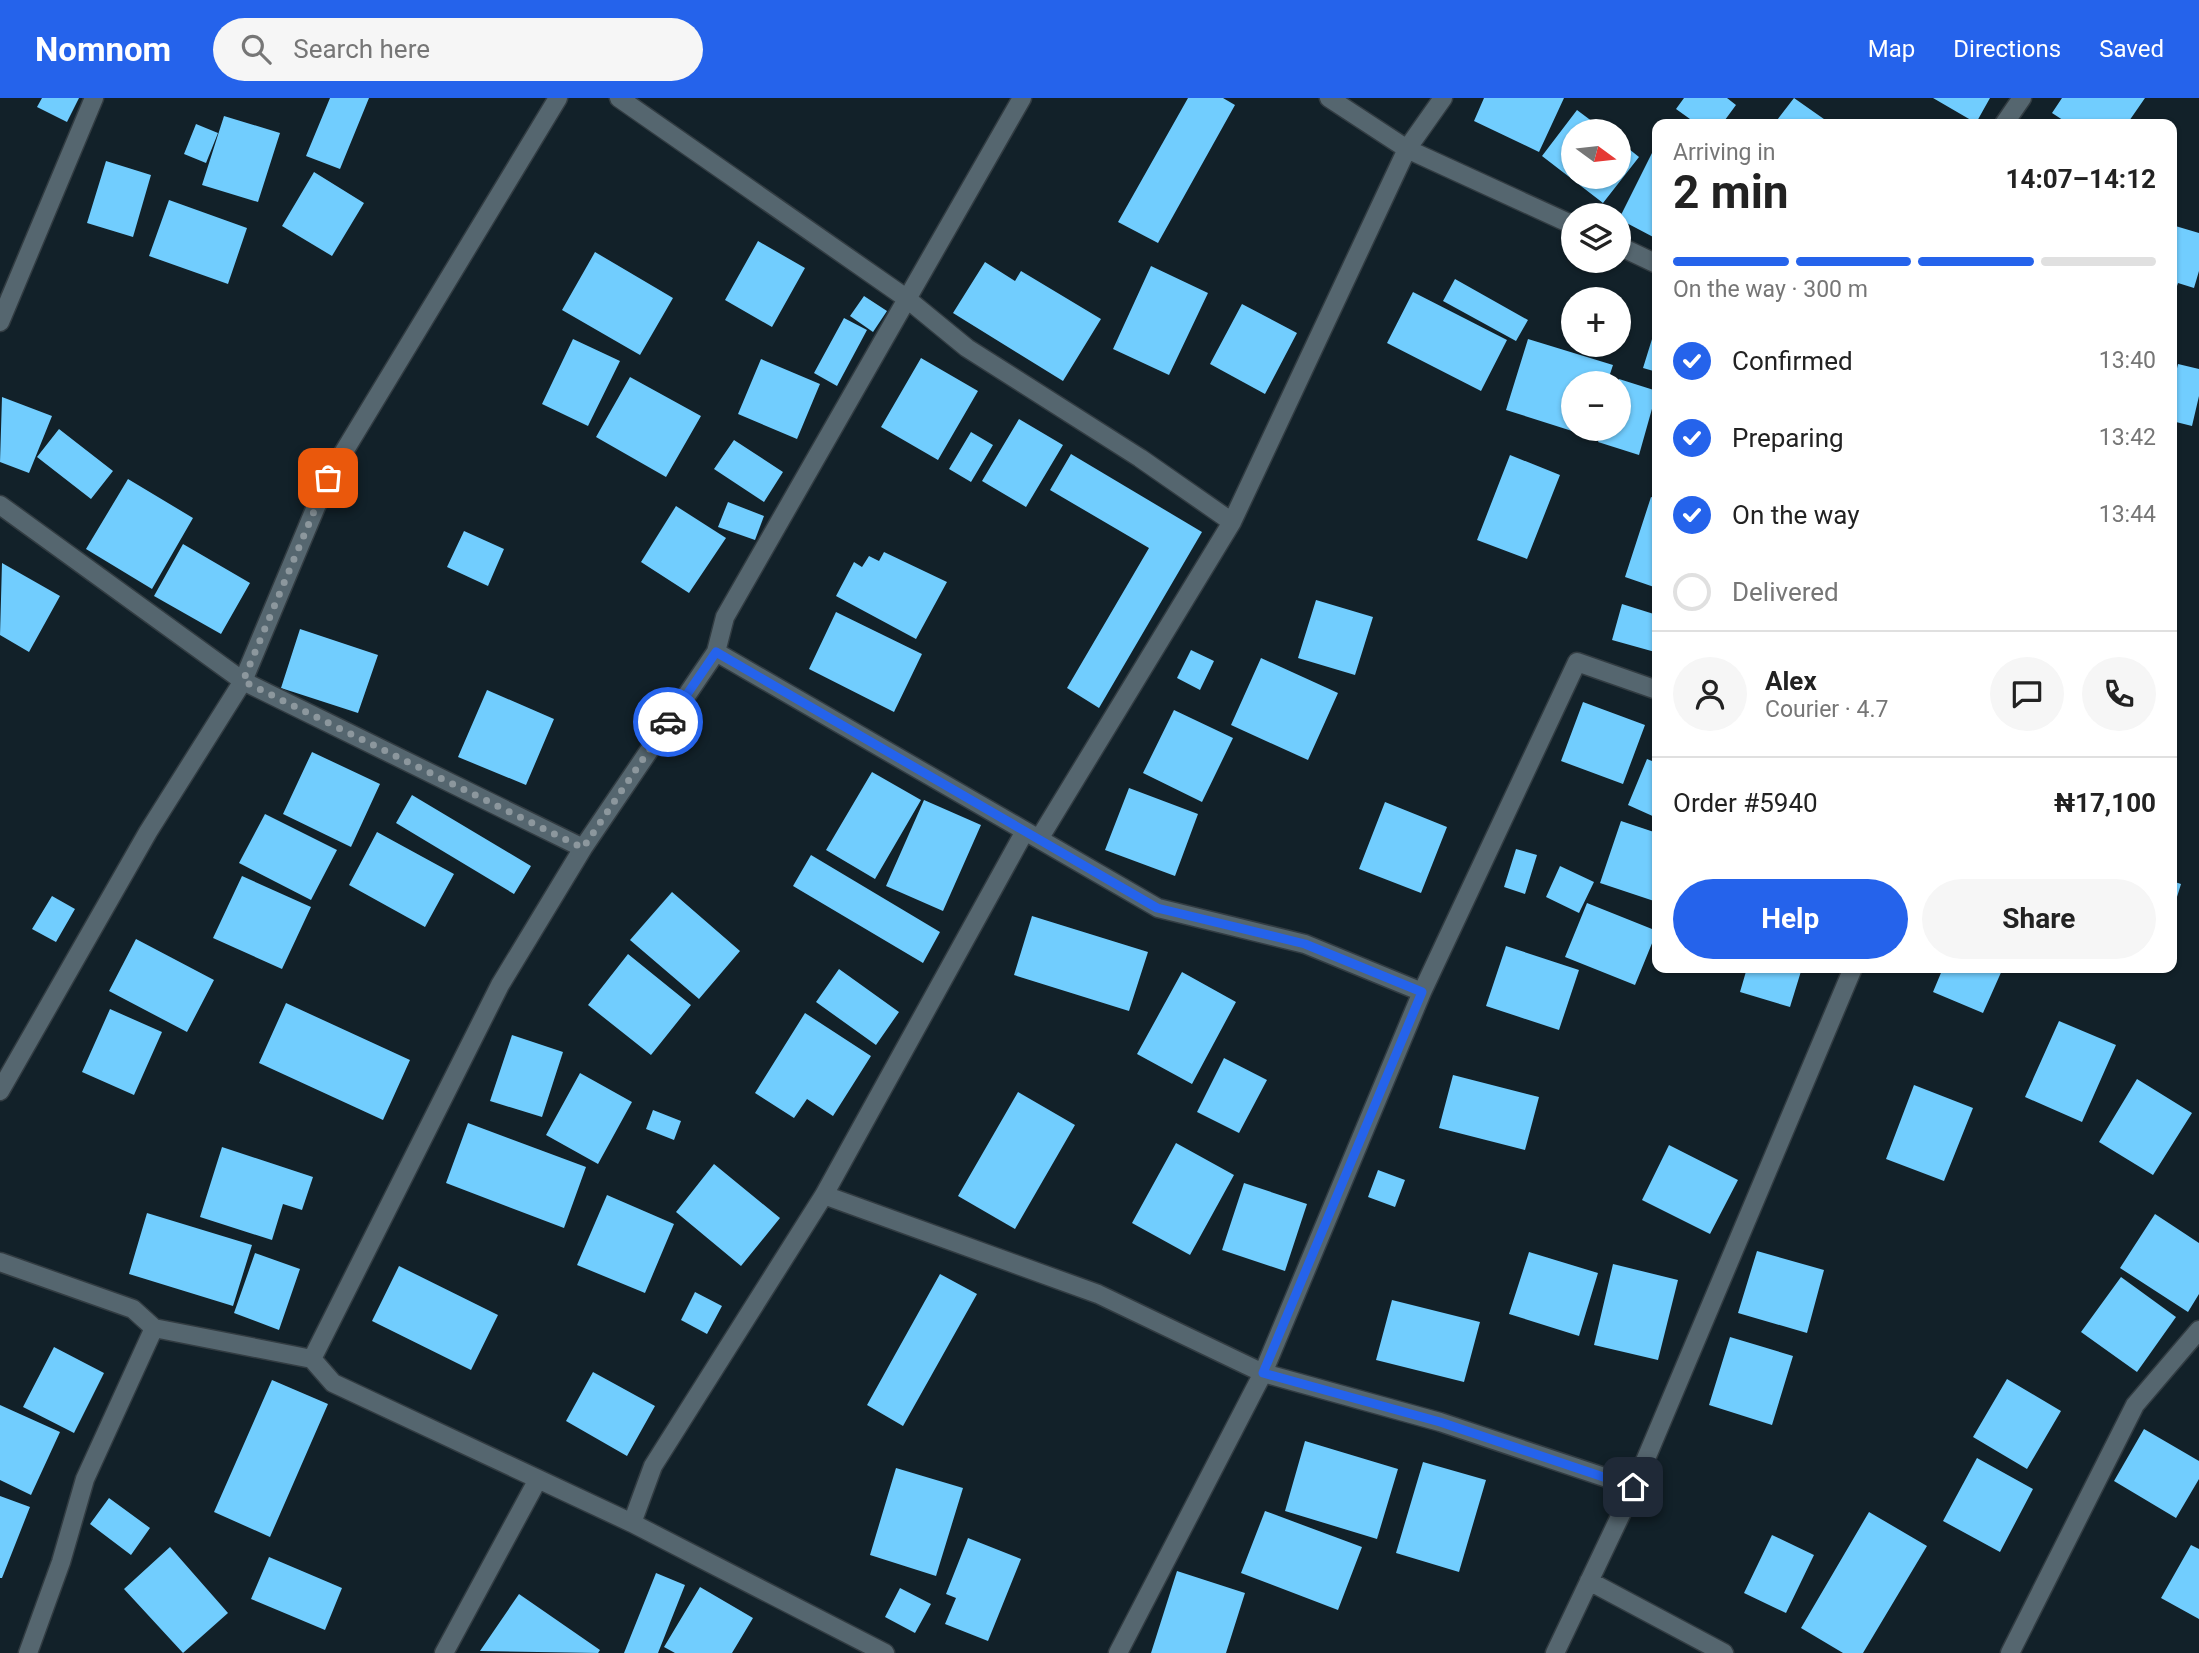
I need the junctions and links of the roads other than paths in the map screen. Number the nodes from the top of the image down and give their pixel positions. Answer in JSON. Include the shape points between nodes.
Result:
{"nodes":[{"id":1,"x":94,"y":98,"type":"edge"},
{"id":2,"x":558,"y":98,"type":"edge"},
{"id":3,"x":619,"y":98,"type":"edge"},
{"id":4,"x":1022,"y":98,"type":"edge"},
{"id":5,"x":1329,"y":98,"type":"edge"},
{"id":6,"x":1443,"y":98,"type":"edge"},
{"id":7,"x":2022,"y":98,"type":"edge"},
{"id":8,"x":2007,"y":119,"type":"edge"},
{"id":9,"x":1407,"y":149,"type":"junction"},
{"id":10,"x":1561,"y":220,"type":"edge"},
{"id":11,"x":1631,"y":252,"type":"edge"},
{"id":12,"x":1652,"y":262,"type":"edge"},
{"id":13,"x":906,"y":298,"type":"junction"},
{"id":14,"x":0,"y":322,"type":"edge"},
{"id":15,"x":0,"y":505,"type":"edge"},
{"id":16,"x":1232,"y":522,"type":"junction"},
{"id":17,"x":716,"y":652,"type":"junction"},
{"id":18,"x":243,"y":681,"type":"junction"},
{"id":19,"x":1652,"y":688,"type":"edge"},
{"id":20,"x":1032,"y":835,"type":"junction"},
{"id":21,"x":583,"y":848,"type":"junction"},
{"id":22,"x":1851,"y":973,"type":"edge"},
{"id":23,"x":1422,"y":992,"type":"junction"},
{"id":24,"x":0,"y":1091,"type":"edge"},
{"id":25,"x":824,"y":1195,"type":"junction"},
{"id":26,"x":0,"y":1262,"type":"edge"},
{"id":27,"x":154,"y":1328,"type":"junction"},
{"id":28,"x":2199,"y":1330,"type":"edge"},
{"id":29,"x":312,"y":1359,"type":"junction"},
{"id":30,"x":1263,"y":1373,"type":"junction"},
{"id":31,"x":537,"y":1481,"type":"junction"},
{"id":32,"x":1633,"y":1487,"type":"junction"},
{"id":33,"x":632,"y":1524,"type":"junction"},
{"id":34,"x":1589,"y":1581,"type":"junction"},
{"id":35,"x":27,"y":1653,"type":"edge"},
{"id":36,"x":444,"y":1653,"type":"edge"},
{"id":37,"x":885,"y":1653,"type":"edge"},
{"id":38,"x":1118,"y":1653,"type":"edge"},
{"id":39,"x":1555,"y":1653,"type":"edge"},
{"id":40,"x":1724,"y":1653,"type":"edge"},
{"id":41,"x":2010,"y":1653,"type":"edge"}],
"edges":[{"from":1,"to":14,"type":"street"},
{"from":2,"to":18,"type":"street","via":[[328,478]]},
{"from":3,"to":13,"type":"street"},
{"from":4,"to":13,"type":"street"},
{"from":5,"to":9,"type":"street"},
{"from":6,"to":9,"type":"street"},
{"from":7,"to":8,"type":"street"},
{"from":9,"to":10,"type":"street"},
{"from":9,"to":16,"type":"street"},
{"from":11,"to":12,"type":"street"},
{"from":13,"to":16,"type":"street","via":[[967,348]]},
{"from":13,"to":17,"type":"street","via":[[725,617]]},
{"from":15,"to":18,"type":"street"},
{"from":16,"to":20,"type":"street"},
{"from":17,"to":20,"type":"street"},
{"from":17,"to":21,"type":"street"},
{"from":18,"to":21,"type":"street"},
{"from":18,"to":24,"type":"street","via":[[148,832]]},
{"from":19,"to":23,"type":"street","via":[[1577,662]]},
{"from":20,"to":23,"type":"street","via":[[1157,908],[1305,944]]},
{"from":20,"to":25,"type":"street"},
{"from":21,"to":29,"type":"street","via":[[500,985]]},
{"from":22,"to":32,"type":"street"},
{"from":23,"to":30,"type":"street"},
{"from":25,"to":30,"type":"street","via":[[1098,1294]]},
{"from":25,"to":33,"type":"street","via":[[653,1466]]},
{"from":26,"to":27,"type":"street","via":[[132,1309]]},
{"from":27,"to":29,"type":"street"},
{"from":27,"to":35,"type":"street","via":[[85,1479]]},
{"from":28,"to":41,"type":"street","via":[[2135,1405]]},
{"from":29,"to":31,"type":"street","via":[[333,1383]]},
{"from":30,"to":32,"type":"street","via":[[1440,1422]]},
{"from":30,"to":38,"type":"street"},
{"from":31,"to":33,"type":"street"},
{"from":31,"to":36,"type":"street"},
{"from":32,"to":34,"type":"street"},
{"from":33,"to":37,"type":"street"},
{"from":34,"to":39,"type":"street"},
{"from":34,"to":40,"type":"street"}]}
